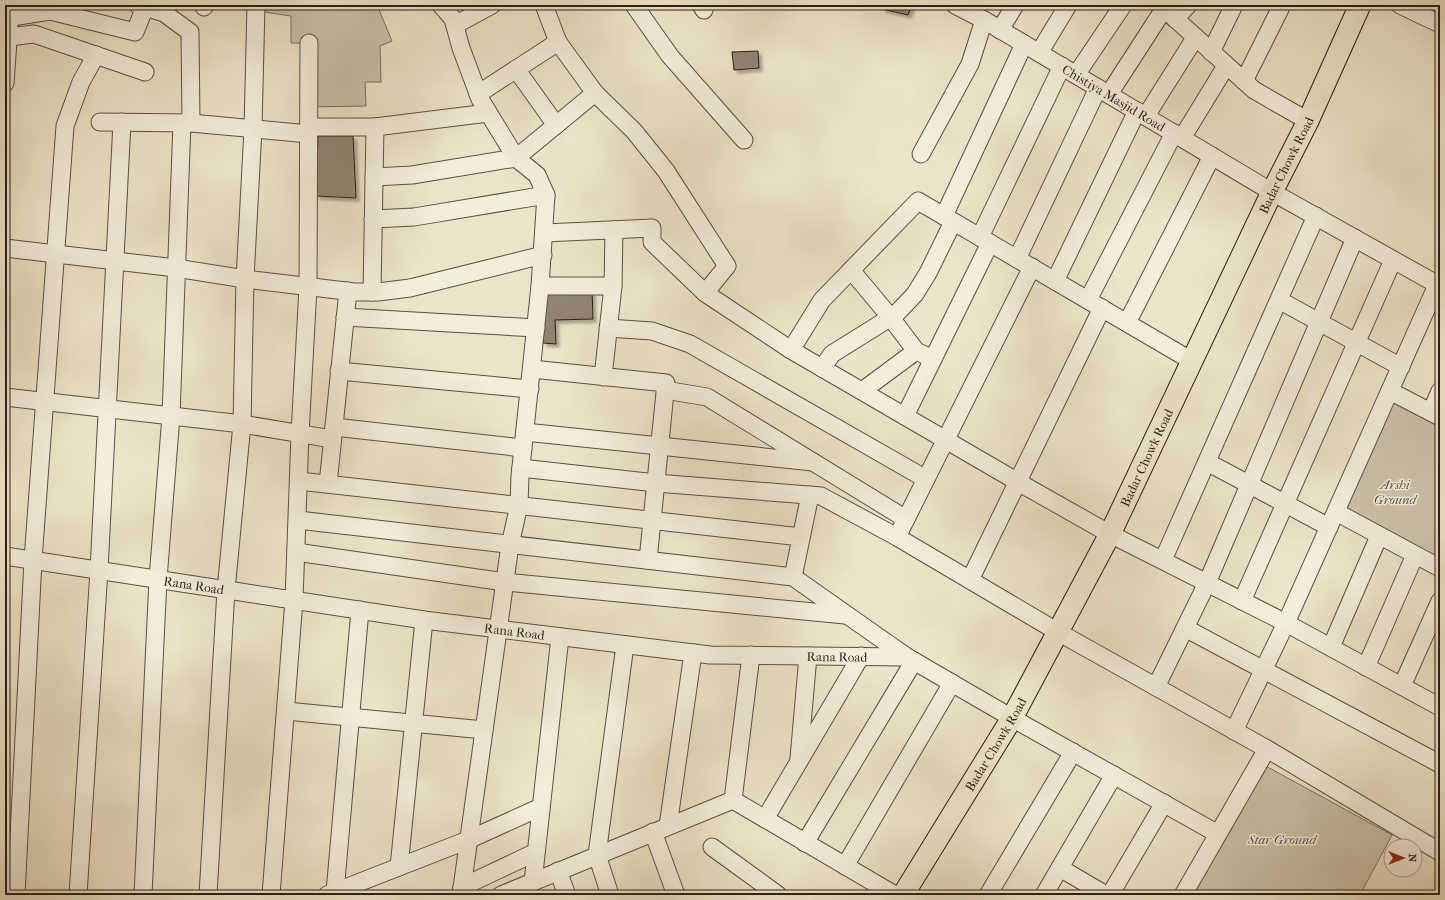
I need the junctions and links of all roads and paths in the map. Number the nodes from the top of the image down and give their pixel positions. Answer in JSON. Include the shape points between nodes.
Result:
{"nodes":[{"id":1,"x":256,"y":5,"type":"edge"},
{"id":2,"x":441,"y":5,"type":"edge"},
{"id":3,"x":492,"y":5,"type":"edge"},
{"id":4,"x":544,"y":5,"type":"edge"},
{"id":5,"x":634,"y":5,"type":"edge"},
{"id":6,"x":1015,"y":5,"type":"edge"},
{"id":7,"x":1068,"y":5,"type":"edge"},
{"id":8,"x":1123,"y":5,"type":"edge"},
{"id":9,"x":1188,"y":5,"type":"edge"},
{"id":10,"x":1234,"y":5,"type":"edge"},
{"id":11,"x":1282,"y":5,"type":"edge"},
{"id":12,"x":1360,"y":5,"type":"edge"},
{"id":13,"x":1400,"y":5,"type":"edge"},
{"id":14,"x":141,"y":6,"type":"edge"},
{"id":15,"x":958,"y":6,"type":"edge"},
{"id":16,"x":1166,"y":11,"type":"edge"},
{"id":17,"x":7,"y":18,"type":"edge"},
{"id":18,"x":984,"y":20,"type":"junction"},
{"id":19,"x":1440,"y":24,"type":"edge"},
{"id":20,"x":455,"y":25,"type":"junction"},
{"id":21,"x":1000,"y":30,"type":"junction"},
{"id":22,"x":8,"y":37,"type":"junction"},
{"id":23,"x":1195,"y":38,"type":"junction"},
{"id":24,"x":558,"y":42,"type":"junction"},
{"id":25,"x":309,"y":43,"type":"dead end"},
{"id":26,"x":1024,"y":44,"type":"junction"},
{"id":27,"x":1211,"y":52,"type":"junction"},
{"id":28,"x":1039,"y":53,"type":"junction"},
{"id":29,"x":96,"y":55,"type":"junction"},
{"id":30,"x":1226,"y":66,"type":"junction"},
{"id":31,"x":516,"y":69,"type":"junction"},
{"id":32,"x":1069,"y":70,"type":"junction"},
{"id":33,"x":145,"y":72,"type":"dead end"},
{"id":34,"x":1244,"y":81,"type":"junction"},
{"id":35,"x":5,"y":83,"type":"edge"},
{"id":36,"x":1104,"y":91,"type":"junction"},
{"id":37,"x":595,"y":93,"type":"junction"},
{"id":38,"x":478,"y":94,"type":"junction"},
{"id":39,"x":488,"y":113,"type":"junction"},
{"id":40,"x":1141,"y":114,"type":"junction"},
{"id":41,"x":1308,"y":121,"type":"junction"},
{"id":42,"x":100,"y":122,"type":"dead end"},
{"id":43,"x":122,"y":122,"type":"junction"},
{"id":44,"x":187,"y":123,"type":"junction"},
{"id":45,"x":556,"y":125,"type":"junction"},
{"id":46,"x":375,"y":127,"type":"junction"},
{"id":47,"x":254,"y":129,"type":"junction"},
{"id":48,"x":309,"y":131,"type":"junction"},
{"id":49,"x":1178,"y":136,"type":"junction"},
{"id":50,"x":744,"y":140,"type":"dead end"},
{"id":51,"x":922,"y":154,"type":"dead end"},
{"id":52,"x":1212,"y":156,"type":"junction"},
{"id":53,"x":516,"y":158,"type":"junction"},
{"id":54,"x":374,"y":177,"type":"junction"},
{"id":55,"x":1272,"y":192,"type":"junction"},
{"id":56,"x":546,"y":195,"type":"junction"},
{"id":57,"x":1316,"y":216,"type":"junction"},
{"id":58,"x":373,"y":219,"type":"junction"},
{"id":59,"x":948,"y":219,"type":"junction"},
{"id":60,"x":614,"y":230,"type":"junction"},
{"id":61,"x":545,"y":234,"type":"junction"},
{"id":62,"x":1355,"y":238,"type":"junction"},
{"id":63,"x":985,"y":240,"type":"junction"},
{"id":64,"x":5,"y":248,"type":"edge"},
{"id":65,"x":55,"y":253,"type":"junction"},
{"id":66,"x":543,"y":255,"type":"junction"},
{"id":67,"x":1017,"y":259,"type":"junction"},
{"id":68,"x":1393,"y":260,"type":"junction"},
{"id":69,"x":116,"y":261,"type":"junction"},
{"id":70,"x":176,"y":268,"type":"junction"},
{"id":71,"x":1032,"y":268,"type":"junction"},
{"id":72,"x":851,"y":270,"type":"junction"},
{"id":73,"x":245,"y":279,"type":"junction"},
{"id":74,"x":1055,"y":281,"type":"junction"},
{"id":75,"x":1439,"y":285,"type":"edge"},
{"id":76,"x":540,"y":286,"type":"junction"},
{"id":77,"x":613,"y":286,"type":"junction"},
{"id":78,"x":308,"y":287,"type":"junction"},
{"id":79,"x":348,"y":291,"type":"junction"},
{"id":80,"x":372,"y":292,"type":"junction"},
{"id":81,"x":705,"y":293,"type":"junction"},
{"id":82,"x":1279,"y":300,"type":"junction"},
{"id":83,"x":1095,"y":304,"type":"junction"},
{"id":84,"x":345,"y":317,"type":"junction"},
{"id":85,"x":891,"y":318,"type":"junction"},
{"id":86,"x":1319,"y":322,"type":"junction"},
{"id":87,"x":1127,"y":323,"type":"junction"},
{"id":88,"x":536,"y":328,"type":"junction"},
{"id":89,"x":608,"y":328,"type":"junction"},
{"id":90,"x":1356,"y":342,"type":"junction"},
{"id":91,"x":791,"y":350,"type":"junction"},
{"id":92,"x":916,"y":351,"type":"junction"},
{"id":93,"x":933,"y":359,"type":"junction"},
{"id":94,"x":1192,"y":361,"type":"junction"},
{"id":95,"x":1401,"y":367,"type":"junction"},
{"id":96,"x":822,"y":368,"type":"junction"},
{"id":97,"x":532,"y":369,"type":"junction"},
{"id":98,"x":339,"y":371,"type":"junction"},
{"id":99,"x":602,"y":376,"type":"junction"},
{"id":100,"x":530,"y":389,"type":"junction"},
{"id":101,"x":665,"y":390,"type":"junction"},
{"id":102,"x":862,"y":391,"type":"junction"},
{"id":103,"x":1390,"y":391,"type":"junction"},
{"id":104,"x":1440,"y":391,"type":"edge"},
{"id":105,"x":5,"y":397,"type":"edge"},
{"id":106,"x":44,"y":401,"type":"junction"},
{"id":107,"x":107,"y":409,"type":"junction"},
{"id":108,"x":1435,"y":414,"type":"edge"},
{"id":109,"x":171,"y":416,"type":"junction"},
{"id":110,"x":905,"y":416,"type":"junction"},
{"id":111,"x":242,"y":424,"type":"junction"},
{"id":112,"x":333,"y":433,"type":"junction"},
{"id":113,"x":300,"y":434,"type":"junction"},
{"id":114,"x":524,"y":440,"type":"junction"},
{"id":115,"x":946,"y":440,"type":"junction"},
{"id":116,"x":660,"y":446,"type":"junction"},
{"id":117,"x":813,"y":462,"type":"junction"},
{"id":118,"x":1207,"y":462,"type":"junction"},
{"id":119,"x":521,"y":468,"type":"junction"},
{"id":120,"x":926,"y":479,"type":"junction"},
{"id":121,"x":299,"y":481,"type":"junction"},
{"id":122,"x":1018,"y":482,"type":"junction"},
{"id":123,"x":328,"y":484,"type":"junction"},
{"id":124,"x":656,"y":484,"type":"junction"},
{"id":125,"x":1249,"y":485,"type":"junction"},
{"id":126,"x":810,"y":495,"type":"junction"},
{"id":127,"x":1285,"y":504,"type":"junction"},
{"id":128,"x":520,"y":505,"type":"junction"},
{"id":129,"x":652,"y":519,"type":"junction"},
{"id":130,"x":906,"y":519,"type":"junction"},
{"id":131,"x":298,"y":520,"type":"junction"},
{"id":132,"x":1332,"y":520,"type":"junction"},
{"id":133,"x":1110,"y":534,"type":"junction"},
{"id":134,"x":1379,"y":536,"type":"junction"},
{"id":135,"x":801,"y":537,"type":"junction"},
{"id":136,"x":897,"y":537,"type":"junction"},
{"id":137,"x":510,"y":545,"type":"junction"},
{"id":138,"x":296,"y":552,"type":"junction"},
{"id":139,"x":1416,"y":555,"type":"junction"},
{"id":140,"x":5,"y":556,"type":"edge"},
{"id":141,"x":33,"y":560,"type":"junction"},
{"id":142,"x":648,"y":560,"type":"junction"},
{"id":143,"x":1163,"y":560,"type":"junction"},
{"id":144,"x":1440,"y":568,"type":"edge"},
{"id":145,"x":99,"y":570,"type":"junction"},
{"id":146,"x":793,"y":577,"type":"junction"},
{"id":147,"x":158,"y":580,"type":"junction"},
{"id":148,"x":970,"y":580,"type":"junction"},
{"id":149,"x":505,"y":582,"type":"junction"},
{"id":150,"x":1207,"y":583,"type":"junction"},
{"id":151,"x":226,"y":590,"type":"junction"},
{"id":152,"x":294,"y":600,"type":"junction"},
{"id":153,"x":1242,"y":601,"type":"junction"},
{"id":154,"x":1440,"y":601,"type":"edge"},
{"id":155,"x":360,"y":610,"type":"junction"},
{"id":156,"x":847,"y":615,"type":"junction"},
{"id":157,"x":424,"y":620,"type":"junction"},
{"id":158,"x":1286,"y":623,"type":"junction"},
{"id":159,"x":1185,"y":628,"type":"junction"},
{"id":160,"x":498,"y":629,"type":"junction"},
{"id":161,"x":1058,"y":632,"type":"junction"},
{"id":162,"x":560,"y":637,"type":"junction"},
{"id":163,"x":625,"y":645,"type":"junction"},
{"id":164,"x":1331,"y":647,"type":"junction"},
{"id":165,"x":693,"y":653,"type":"junction"},
{"id":166,"x":750,"y":655,"type":"junction"},
{"id":167,"x":808,"y":656,"type":"junction"},
{"id":168,"x":861,"y":656,"type":"junction"},
{"id":169,"x":910,"y":659,"type":"junction"},
{"id":170,"x":1366,"y":667,"type":"junction"},
{"id":171,"x":1263,"y":670,"type":"junction"},
{"id":172,"x":952,"y":683,"type":"junction"},
{"id":173,"x":1402,"y":686,"type":"junction"},
{"id":174,"x":1156,"y":687,"type":"junction"},
{"id":175,"x":1439,"y":704,"type":"edge"},
{"id":176,"x":286,"y":711,"type":"junction"},
{"id":177,"x":352,"y":717,"type":"junction"},
{"id":178,"x":1012,"y":718,"type":"junction"},
{"id":179,"x":413,"y":723,"type":"junction"},
{"id":180,"x":484,"y":730,"type":"junction"},
{"id":181,"x":1234,"y":731,"type":"junction"},
{"id":182,"x":1268,"y":749,"type":"junction"},
{"id":183,"x":1073,"y":752,"type":"junction"},
{"id":184,"x":799,"y":763,"type":"junction"},
{"id":185,"x":1440,"y":764,"type":"edge"},
{"id":186,"x":1114,"y":775,"type":"junction"},
{"id":187,"x":733,"y":800,"type":"junction"},
{"id":188,"x":1164,"y":803,"type":"junction"},
{"id":189,"x":542,"y":807,"type":"junction"},
{"id":190,"x":765,"y":819,"type":"junction"},
{"id":191,"x":661,"y":829,"type":"junction"},
{"id":192,"x":1218,"y":834,"type":"junction"},
{"id":193,"x":468,"y":840,"type":"junction"},
{"id":194,"x":805,"y":843,"type":"junction"},
{"id":195,"x":712,"y":846,"type":"dead end"},
{"id":196,"x":536,"y":852,"type":"junction"},
{"id":197,"x":1440,"y":852,"type":"edge"},
{"id":198,"x":597,"y":855,"type":"junction"},
{"id":199,"x":845,"y":866,"type":"junction"},
{"id":200,"x":399,"y":867,"type":"junction"},
{"id":201,"x":1060,"y":868,"type":"junction"},
{"id":202,"x":558,"y":871,"type":"junction"},
{"id":203,"x":533,"y":882,"type":"junction"},
{"id":204,"x":5,"y":890,"type":"edge"},
{"id":205,"x":462,"y":891,"type":"edge"},
{"id":206,"x":331,"y":894,"type":"edge"},
{"id":207,"x":12,"y":895,"type":"edge"},
{"id":208,"x":16,"y":895,"type":"edge"},
{"id":209,"x":78,"y":895,"type":"edge"},
{"id":210,"x":143,"y":895,"type":"edge"},
{"id":211,"x":208,"y":895,"type":"edge"},
{"id":212,"x":271,"y":895,"type":"edge"},
{"id":213,"x":501,"y":895,"type":"edge"},
{"id":214,"x":567,"y":895,"type":"edge"},
{"id":215,"x":610,"y":895,"type":"edge"},
{"id":216,"x":676,"y":895,"type":"edge"},
{"id":217,"x":778,"y":895,"type":"edge"},
{"id":218,"x":895,"y":895,"type":"edge"},
{"id":219,"x":903,"y":895,"type":"edge"},
{"id":220,"x":988,"y":895,"type":"edge"},
{"id":221,"x":1044,"y":895,"type":"edge"},
{"id":222,"x":1106,"y":895,"type":"edge"},
{"id":223,"x":1110,"y":895,"type":"edge"},
{"id":224,"x":1183,"y":895,"type":"edge"}],
"edges":[{"from":1,"to":47,"type":"street"},
{"from":2,"to":20,"type":"street"},
{"from":3,"to":20,"type":"street"},
{"from":4,"to":24,"type":"street"},
{"from":5,"to":50,"type":"street","via":[[670,56]]},
{"from":6,"to":21,"type":"street"},
{"from":7,"to":28,"type":"street"},
{"from":8,"to":32,"type":"street"},
{"from":9,"to":16,"type":"street"},
{"from":10,"to":27,"type":"street"},
{"from":11,"to":34,"type":"street"},
{"from":12,"to":41,"type":"main road","name":"Badar Chowk Road"},
{"from":13,"to":19,"type":"street"},
{"from":14,"to":17,"type":"street","via":[[135,32],[50,11]]},
{"from":14,"to":44,"type":"street","via":[[164,13],[190,32]]},
{"from":15,"to":18,"type":"street","name":"Chistiya Masjid Road"},
{"from":16,"to":23,"type":"street"},
{"from":16,"to":36,"type":"street"},
{"from":17,"to":22,"type":"street"},
{"from":18,"to":21,"type":"street","name":"Chistiya Masjid Road"},
{"from":18,"to":51,"type":"street","via":[[970,64]]},
{"from":20,"to":38,"type":"street"},
{"from":21,"to":26,"type":"street","name":"Chistiya Masjid Road"},
{"from":22,"to":29,"type":"street","via":[[34,34]]},
{"from":22,"to":35,"type":"street"},
{"from":23,"to":27,"type":"street"},
{"from":23,"to":40,"type":"street"},
{"from":24,"to":31,"type":"street"},
{"from":24,"to":37,"type":"street"},
{"from":25,"to":48,"type":"street"},
{"from":26,"to":28,"type":"street","name":"Chistiya Masjid Road"},
{"from":26,"to":59,"type":"street"},
{"from":27,"to":30,"type":"street"},
{"from":28,"to":32,"type":"street","name":"Chistiya Masjid Road"},
{"from":29,"to":33,"type":"street"},
{"from":29,"to":65,"type":"street","via":[[81,82],[65,126]]},
{"from":30,"to":34,"type":"street"},
{"from":30,"to":49,"type":"street"},
{"from":31,"to":38,"type":"street"},
{"from":31,"to":45,"type":"street"},
{"from":32,"to":36,"type":"street","name":"Chistiya Masjid Road"},
{"from":32,"to":63,"type":"street"},
{"from":34,"to":41,"type":"street","via":[[1254,90]]},
{"from":36,"to":40,"type":"street","name":"Chistiya Masjid Road"},
{"from":36,"to":67,"type":"street"},
{"from":37,"to":45,"type":"street"},
{"from":37,"to":81,"type":"street","via":[[634,131],[666,171],[727,266]]},
{"from":38,"to":39,"type":"street"},
{"from":39,"to":46,"type":"street"},
{"from":39,"to":53,"type":"street"},
{"from":40,"to":49,"type":"street","name":"Chistiya Masjid Road"},
{"from":40,"to":74,"type":"street"},
{"from":41,"to":55,"type":"main road","name":"Badar Chowk Road"},
{"from":42,"to":43,"type":"street"},
{"from":43,"to":44,"type":"street"},
{"from":43,"to":69,"type":"street"},
{"from":44,"to":47,"type":"street"},
{"from":44,"to":70,"type":"street"},
{"from":45,"to":53,"type":"street"},
{"from":46,"to":48,"type":"street"},
{"from":46,"to":54,"type":"street"},
{"from":47,"to":48,"type":"street"},
{"from":47,"to":73,"type":"street"},
{"from":48,"to":78,"type":"street"},
{"from":49,"to":52,"type":"street","name":"Chistiya Masjid Road"},
{"from":49,"to":83,"type":"street"},
{"from":52,"to":55,"type":"street","name":"Chistiya Masjid Road"},
{"from":52,"to":87,"type":"street"},
{"from":53,"to":54,"type":"street","via":[[412,175]]},
{"from":53,"to":56,"type":"street","via":[[537,175]]},
{"from":54,"to":58,"type":"street"},
{"from":55,"to":57,"type":"street","name":"Chistiya Masjid Road"},
{"from":55,"to":94,"type":"main road","name":"Badar Chowk Road"},
{"from":56,"to":58,"type":"street","via":[[414,217]]},
{"from":56,"to":61,"type":"street"},
{"from":57,"to":62,"type":"street","name":"Chistiya Masjid Road"},
{"from":57,"to":82,"type":"street"},
{"from":58,"to":80,"type":"street"},
{"from":59,"to":63,"type":"street"},
{"from":59,"to":72,"type":"street","via":[[918,201]]},
{"from":59,"to":85,"type":"street","via":[[928,274],[914,294]]},
{"from":60,"to":61,"type":"street"},
{"from":60,"to":77,"type":"street"},
{"from":60,"to":81,"type":"street","via":[[652,228],[652,242]]},
{"from":61,"to":66,"type":"street"},
{"from":62,"to":68,"type":"street","name":"Chistiya Masjid Road"},
{"from":62,"to":86,"type":"street"},
{"from":63,"to":67,"type":"street"},
{"from":63,"to":93,"type":"street"},
{"from":64,"to":65,"type":"street"},
{"from":65,"to":69,"type":"street"},
{"from":65,"to":106,"type":"street"},
{"from":66,"to":76,"type":"street"},
{"from":66,"to":80,"type":"street","via":[[410,288]]},
{"from":67,"to":71,"type":"street"},
{"from":68,"to":75,"type":"street","name":"Chistiya Masjid Road"},
{"from":68,"to":90,"type":"street"},
{"from":69,"to":70,"type":"street"},
{"from":69,"to":107,"type":"street"},
{"from":70,"to":73,"type":"street"},
{"from":70,"to":109,"type":"street"},
{"from":71,"to":74,"type":"street"},
{"from":71,"to":115,"type":"street"},
{"from":72,"to":85,"type":"street"},
{"from":72,"to":91,"type":"street","via":[[822,300]]},
{"from":73,"to":78,"type":"street"},
{"from":73,"to":111,"type":"street"},
{"from":74,"to":83,"type":"street"},
{"from":75,"to":95,"type":"street"},
{"from":76,"to":77,"type":"street"},
{"from":76,"to":88,"type":"street"},
{"from":77,"to":89,"type":"street"},
{"from":78,"to":79,"type":"street"},
{"from":78,"to":113,"type":"street"},
{"from":79,"to":80,"type":"street"},
{"from":79,"to":84,"type":"street"},
{"from":81,"to":91,"type":"street"},
{"from":82,"to":86,"type":"street"},
{"from":82,"to":118,"type":"street"},
{"from":83,"to":87,"type":"street"},
{"from":83,"to":122,"type":"street"},
{"from":84,"to":88,"type":"street"},
{"from":84,"to":98,"type":"street"},
{"from":85,"to":92,"type":"street"},
{"from":85,"to":96,"type":"street","via":[[832,354]]},
{"from":86,"to":90,"type":"street"},
{"from":86,"to":125,"type":"street"},
{"from":87,"to":94,"type":"street"},
{"from":88,"to":97,"type":"street"},
{"from":89,"to":99,"type":"street"},
{"from":89,"to":120,"type":"street","via":[[652,331],[690,344]]},
{"from":90,"to":95,"type":"street"},
{"from":90,"to":127,"type":"street"},
{"from":91,"to":96,"type":"street"},
{"from":92,"to":93,"type":"street"},
{"from":92,"to":102,"type":"street"},
{"from":93,"to":110,"type":"street"},
{"from":94,"to":133,"type":"main road","name":"Badar Chowk Road"},
{"from":95,"to":103,"type":"street"},
{"from":96,"to":102,"type":"street"},
{"from":97,"to":99,"type":"street"},
{"from":97,"to":100,"type":"street"},
{"from":98,"to":100,"type":"street"},
{"from":98,"to":112,"type":"street"},
{"from":99,"to":101,"type":"street","via":[[666,383]]},
{"from":100,"to":114,"type":"street"},
{"from":101,"to":116,"type":"street"},
{"from":101,"to":117,"type":"street","via":[[707,397]]},
{"from":102,"to":110,"type":"street"},
{"from":103,"to":108,"type":"street"},
{"from":103,"to":132,"type":"street"},
{"from":104,"to":108,"type":"street"},
{"from":105,"to":106,"type":"street"},
{"from":106,"to":107,"type":"street"},
{"from":106,"to":141,"type":"street"},
{"from":107,"to":109,"type":"street"},
{"from":107,"to":145,"type":"street"},
{"from":109,"to":111,"type":"street"},
{"from":109,"to":147,"type":"street"},
{"from":110,"to":115,"type":"street"},
{"from":111,"to":113,"type":"street"},
{"from":111,"to":151,"type":"street"},
{"from":112,"to":113,"type":"street"},
{"from":112,"to":114,"type":"street"},
{"from":112,"to":123,"type":"street"},
{"from":113,"to":121,"type":"street"},
{"from":114,"to":116,"type":"street"},
{"from":114,"to":119,"type":"street"},
{"from":115,"to":120,"type":"street"},
{"from":115,"to":122,"type":"street"},
{"from":116,"to":117,"type":"street"},
{"from":116,"to":124,"type":"street"},
{"from":117,"to":130,"type":"street"},
{"from":118,"to":125,"type":"street"},
{"from":118,"to":143,"type":"street"},
{"from":119,"to":124,"type":"street"},
{"from":119,"to":128,"type":"street"},
{"from":120,"to":130,"type":"street"},
{"from":121,"to":123,"type":"street"},
{"from":121,"to":131,"type":"street"},
{"from":122,"to":133,"type":"street"},
{"from":122,"to":148,"type":"street"},
{"from":123,"to":128,"type":"street"},
{"from":124,"to":126,"type":"street"},
{"from":124,"to":129,"type":"street"},
{"from":125,"to":127,"type":"street"},
{"from":125,"to":150,"type":"street"},
{"from":126,"to":135,"type":"street"},
{"from":126,"to":136,"type":"street","via":[[821,496]]},
{"from":127,"to":132,"type":"street"},
{"from":127,"to":153,"type":"street"},
{"from":128,"to":129,"type":"street"},
{"from":128,"to":137,"type":"street"},
{"from":129,"to":135,"type":"street"},
{"from":129,"to":142,"type":"street"},
{"from":130,"to":136,"type":"street"},
{"from":131,"to":137,"type":"street"},
{"from":131,"to":138,"type":"street"},
{"from":132,"to":134,"type":"street"},
{"from":132,"to":158,"type":"street"},
{"from":133,"to":143,"type":"street"},
{"from":133,"to":161,"type":"main road","name":"Badar Chowk Road"},
{"from":134,"to":139,"type":"street"},
{"from":134,"to":164,"type":"street"},
{"from":135,"to":146,"type":"street"},
{"from":136,"to":148,"type":"street"},
{"from":137,"to":142,"type":"street"},
{"from":137,"to":149,"type":"street"},
{"from":138,"to":149,"type":"street"},
{"from":138,"to":152,"type":"street"},
{"from":139,"to":144,"type":"street"},
{"from":139,"to":170,"type":"street"},
{"from":140,"to":141,"type":"street","name":"Rana Road"},
{"from":141,"to":145,"type":"street","name":"Rana Road"},
{"from":141,"to":208,"type":"street"},
{"from":142,"to":146,"type":"street"},
{"from":143,"to":150,"type":"street"},
{"from":145,"to":147,"type":"street","name":"Rana Road"},
{"from":145,"to":209,"type":"street"},
{"from":146,"to":156,"type":"street"},
{"from":147,"to":151,"type":"street","name":"Rana Road"},
{"from":147,"to":210,"type":"street"},
{"from":148,"to":161,"type":"street"},
{"from":149,"to":156,"type":"street"},
{"from":149,"to":160,"type":"street"},
{"from":150,"to":153,"type":"street"},
{"from":150,"to":159,"type":"street"},
{"from":151,"to":152,"type":"street","name":"Rana Road"},
{"from":151,"to":211,"type":"street"},
{"from":152,"to":155,"type":"street","name":"Rana Road"},
{"from":152,"to":176,"type":"street"},
{"from":153,"to":158,"type":"street"},
{"from":154,"to":173,"type":"street"},
{"from":155,"to":157,"type":"street","name":"Rana Road"},
{"from":155,"to":177,"type":"street"},
{"from":156,"to":169,"type":"street"},
{"from":157,"to":160,"type":"street","name":"Rana Road"},
{"from":157,"to":179,"type":"street"},
{"from":158,"to":164,"type":"street"},
{"from":158,"to":171,"type":"street"},
{"from":159,"to":171,"type":"street"},
{"from":159,"to":174,"type":"street"},
{"from":160,"to":162,"type":"street","name":"Rana Road"},
{"from":160,"to":180,"type":"street"},
{"from":161,"to":174,"type":"street"},
{"from":161,"to":178,"type":"main road","name":"Badar Chowk Road"},
{"from":162,"to":163,"type":"street","name":"Rana Road"},
{"from":162,"to":189,"type":"street"},
{"from":163,"to":165,"type":"street","name":"Rana Road"},
{"from":163,"to":198,"type":"street"},
{"from":164,"to":170,"type":"street"},
{"from":165,"to":166,"type":"street","name":"Rana Road"},
{"from":165,"to":191,"type":"street"},
{"from":166,"to":167,"type":"street","name":"Rana Road"},
{"from":166,"to":187,"type":"street"},
{"from":167,"to":168,"type":"street","name":"Rana Road"},
{"from":167,"to":184,"type":"street"},
{"from":168,"to":169,"type":"street","name":"Rana Road"},
{"from":168,"to":184,"type":"street"},
{"from":169,"to":172,"type":"street","name":"Rana Road"},
{"from":169,"to":194,"type":"street"},
{"from":170,"to":173,"type":"street"},
{"from":171,"to":181,"type":"street"},
{"from":171,"to":185,"type":"street"},
{"from":172,"to":178,"type":"street","name":"Rana Road"},
{"from":172,"to":199,"type":"street"},
{"from":173,"to":175,"type":"street"},
{"from":174,"to":181,"type":"street"},
{"from":176,"to":177,"type":"street"},
{"from":176,"to":212,"type":"street"},
{"from":177,"to":179,"type":"street"},
{"from":177,"to":206,"type":"street"},
{"from":178,"to":183,"type":"street","name":"Rana Road"},
{"from":178,"to":219,"type":"main road","name":"Badar Chowk Road"},
{"from":179,"to":180,"type":"street"},
{"from":179,"to":200,"type":"street"},
{"from":180,"to":193,"type":"street"},
{"from":181,"to":182,"type":"street"},
{"from":182,"to":192,"type":"street"},
{"from":182,"to":197,"type":"street"},
{"from":183,"to":186,"type":"street","name":"Rana Road"},
{"from":183,"to":220,"type":"street"},
{"from":184,"to":190,"type":"street"},
{"from":186,"to":188,"type":"street","name":"Rana Road"},
{"from":186,"to":201,"type":"street"},
{"from":187,"to":190,"type":"street"},
{"from":187,"to":191,"type":"street"},
{"from":188,"to":192,"type":"street","name":"Rana Road"},
{"from":188,"to":223,"type":"street"},
{"from":189,"to":193,"type":"street"},
{"from":189,"to":196,"type":"street"},
{"from":190,"to":194,"type":"street"},
{"from":191,"to":198,"type":"street"},
{"from":191,"to":216,"type":"street"},
{"from":192,"to":224,"type":"street"},
{"from":193,"to":200,"type":"street"},
{"from":193,"to":205,"type":"street"},
{"from":194,"to":199,"type":"street"},
{"from":195,"to":217,"type":"street"},
{"from":196,"to":203,"type":"street"},
{"from":196,"to":205,"type":"street"},
{"from":198,"to":202,"type":"street"},
{"from":198,"to":215,"type":"street"},
{"from":199,"to":218,"type":"street"},
{"from":200,"to":206,"type":"street"},
{"from":201,"to":221,"type":"street"},
{"from":201,"to":222,"type":"street"},
{"from":202,"to":203,"type":"street"},
{"from":202,"to":214,"type":"street"},
{"from":203,"to":213,"type":"street"},
{"from":204,"to":207,"type":"street"}]}
